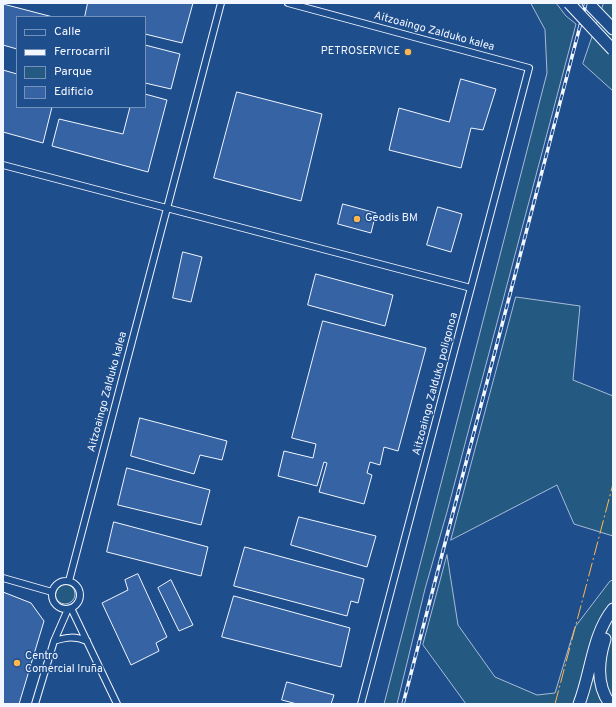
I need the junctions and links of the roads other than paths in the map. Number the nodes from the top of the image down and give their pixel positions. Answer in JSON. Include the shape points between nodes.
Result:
{"nodes":[{"id":1,"x":221,"y":3,"type":"edge"},
{"id":2,"x":288,"y":3,"type":"edge"},
{"id":3,"x":569,"y":3,"type":"edge"},
{"id":4,"x":590,"y":5,"type":"edge"},
{"id":5,"x":613,"y":22,"type":"edge"},
{"id":6,"x":613,"y":30,"type":"edge"},
{"id":7,"x":613,"y":50,"type":"edge"},
{"id":8,"x":529,"y":68,"type":"joint"},
{"id":9,"x":3,"y":165,"type":"edge"},
{"id":10,"x":167,"y":208,"type":"junction"},
{"id":11,"x":471,"y":288,"type":"junction"},
{"id":12,"x":3,"y":578,"type":"edge"},
{"id":13,"x":69,"y":581,"type":"junction"},
{"id":14,"x":52,"y":592,"type":"junction"},
{"id":15,"x":69,"y":609,"type":"junction"},
{"id":16,"x":613,"y":609,"type":"edge"},
{"id":17,"x":613,"y":620,"type":"edge"},
{"id":18,"x":54,"y":641,"type":"junction"},
{"id":19,"x":88,"y":641,"type":"junction"},
{"id":20,"x":35,"y":704,"type":"edge"},
{"id":21,"x":117,"y":704,"type":"edge"},
{"id":22,"x":361,"y":704,"type":"edge"},
{"id":23,"x":579,"y":704,"type":"edge"},
{"id":24,"x":610,"y":704,"type":"edge"}],
"edges":[{"from":1,"to":10,"type":"street","name":"Aitzoaingo Zalduko kalea"},
{"from":2,"to":8,"type":"street","name":"Aitzoaingo Zalduko kalea"},
{"from":3,"to":7,"type":"highway","bridge":true},
{"from":4,"to":5,"type":"highway"},
{"from":4,"to":6,"type":"highway"},
{"from":8,"to":11,"type":"street","name":"Aitzoaingo Zalduko poligonoa"},
{"from":9,"to":10,"type":"street"},
{"from":10,"to":11,"type":"street"},
{"from":10,"to":13,"type":"street","name":"Aitzoaingo Zalduko kalea"},
{"from":11,"to":22,"type":"street","name":"Aitzoaingo Zalduko poligonoa"},
{"from":12,"to":14,"type":"street"},
{"from":13,"to":14,"type":"street","via":[[56,584]]},
{"from":13,"to":15,"type":"street","via":[[77,586],[80,595],[75,606]]},
{"from":14,"to":15,"type":"street","via":[[54,604]]},
{"from":15,"to":18,"type":"street"},
{"from":15,"to":19,"type":"street"},
{"from":16,"to":23,"type":"highway","via":[[599,633],[586,687]]},
{"from":17,"to":24,"type":"highway","via":[[604,641],[600,668],[600,685]]},
{"from":18,"to":19,"type":"street","via":[[66,637]]},
{"from":18,"to":20,"type":"street"},
{"from":19,"to":21,"type":"street"}]}
